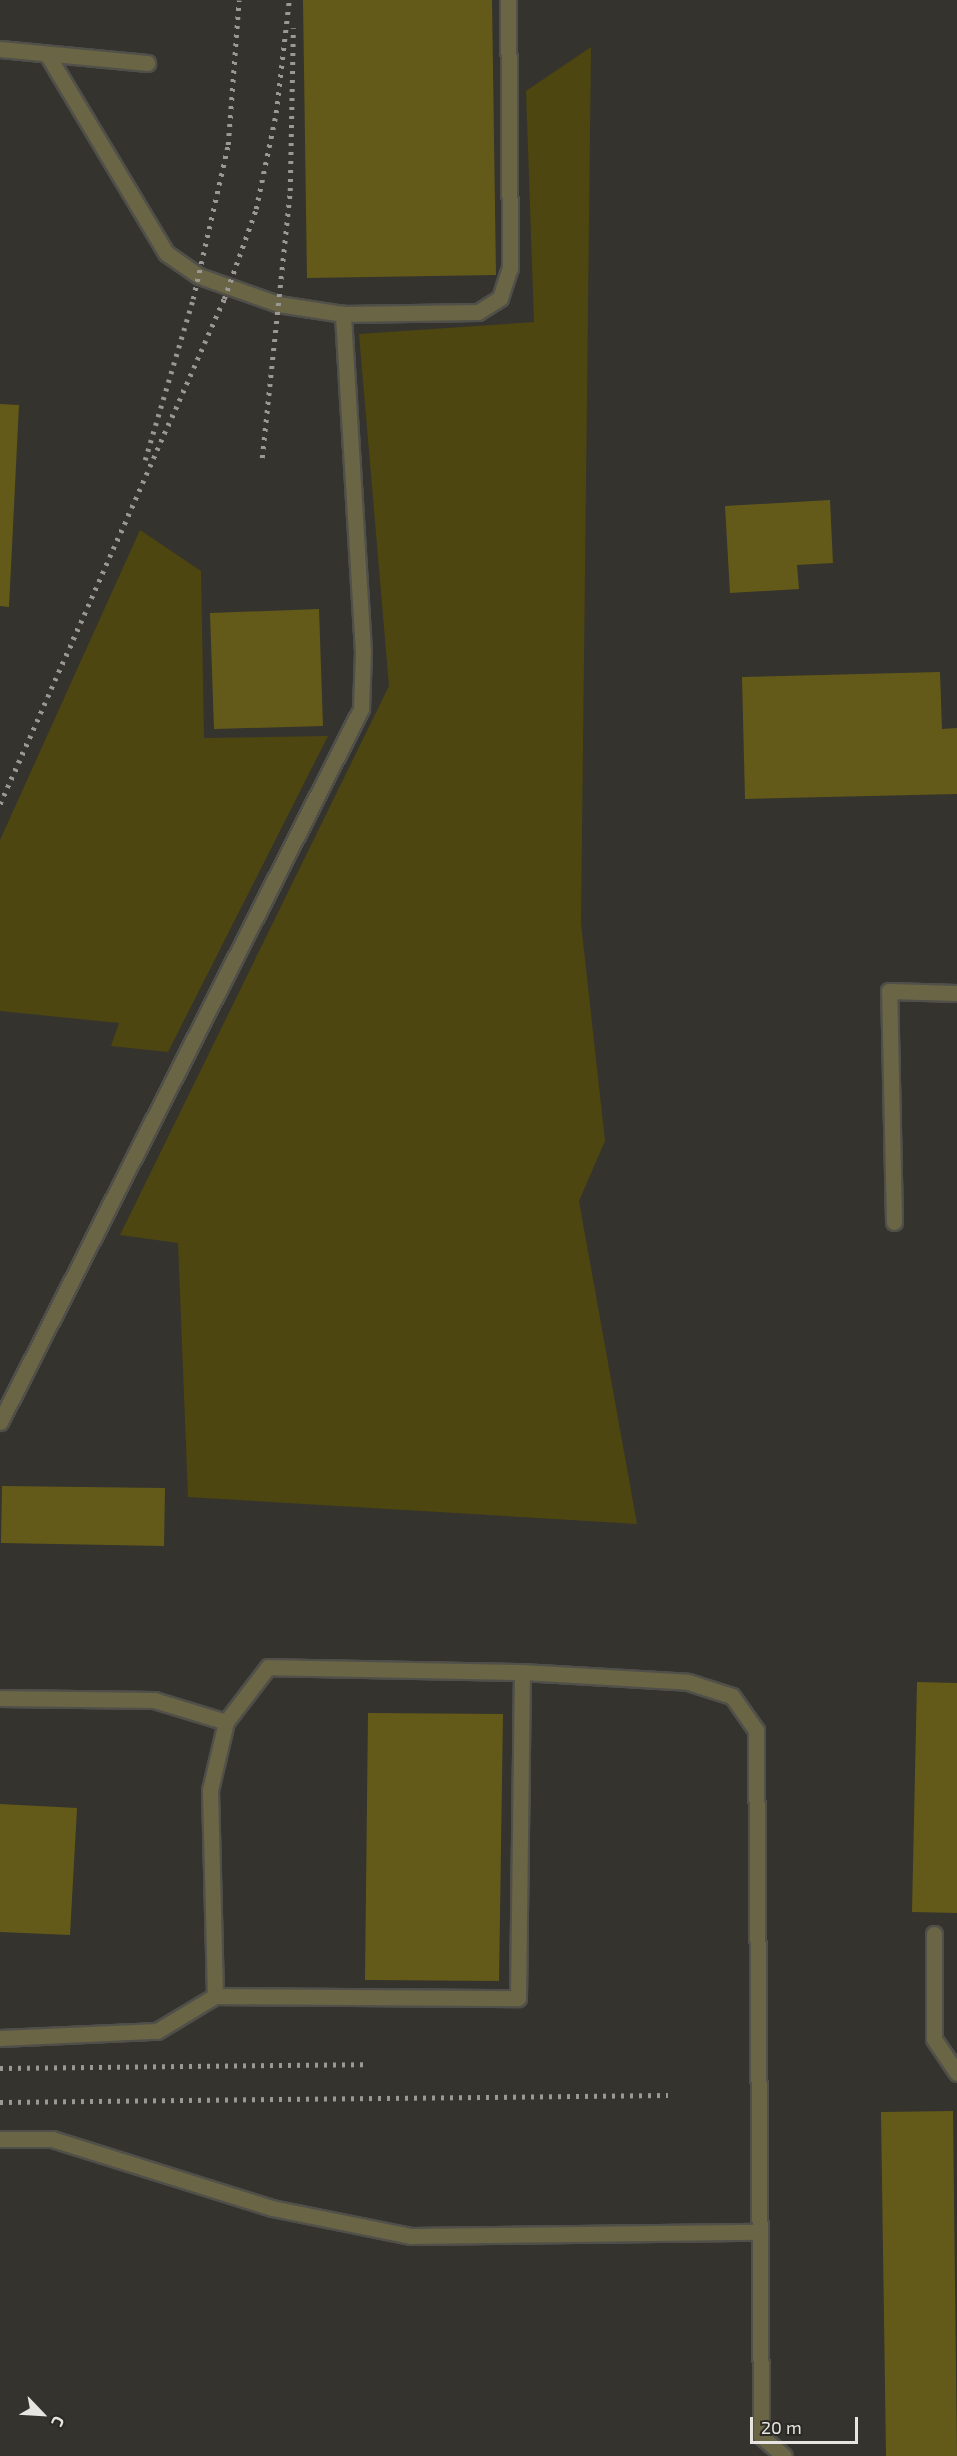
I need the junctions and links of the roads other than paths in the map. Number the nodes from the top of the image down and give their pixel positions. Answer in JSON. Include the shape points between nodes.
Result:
{"nodes":[{"id":1,"x":508,"y":0,"type":"edge"},
{"id":2,"x":0,"y":49,"type":"edge"},
{"id":3,"x":47,"y":54,"type":"junction"},
{"id":4,"x":147,"y":63,"type":"dead end"},
{"id":5,"x":343,"y":314,"type":"junction"},
{"id":6,"x":957,"y":993,"type":"edge"},
{"id":7,"x":894,"y":1222,"type":"dead end"},
{"id":8,"x":0,"y":1422,"type":"edge"},
{"id":9,"x":522,"y":1672,"type":"junction"},
{"id":10,"x":0,"y":1698,"type":"edge"},
{"id":11,"x":226,"y":1722,"type":"junction"},
{"id":12,"x":934,"y":1934,"type":"dead end"},
{"id":13,"x":215,"y":1996,"type":"junction"},
{"id":14,"x":0,"y":2038,"type":"edge"},
{"id":15,"x":957,"y":2073,"type":"edge"},
{"id":16,"x":0,"y":2139,"type":"edge"},
{"id":17,"x":760,"y":2232,"type":"junction"},
{"id":18,"x":784,"y":2456,"type":"edge"}],
"edges":[{"from":1,"to":5,"type":"lane","via":[[510,268],[500,298],[478,312]]},
{"from":2,"to":3,"type":"lane"},
{"from":3,"to":4,"type":"lane"},
{"from":3,"to":5,"type":"lane","via":[[166,253],[228,288],[278,304]]},
{"from":5,"to":8,"type":"lane","via":[[363,652],[361,709]]},
{"from":6,"to":7,"type":"lane","via":[[889,991]]},
{"from":9,"to":11,"type":"lane","via":[[268,1667]]},
{"from":9,"to":13,"type":"lane","via":[[518,1998]]},
{"from":9,"to":17,"type":"lane","via":[[688,1682],[732,1696],[756,1730]]},
{"from":10,"to":11,"type":"lane","via":[[154,1700]]},
{"from":11,"to":13,"type":"lane","via":[[210,1790]]},
{"from":12,"to":15,"type":"lane","via":[[934,2039]]},
{"from":13,"to":14,"type":"lane","via":[[157,2031]]},
{"from":16,"to":17,"type":"lane","via":[[52,2139],[272,2208],[411,2236]]},
{"from":17,"to":18,"type":"lane","via":[[761,2436]]}]}
